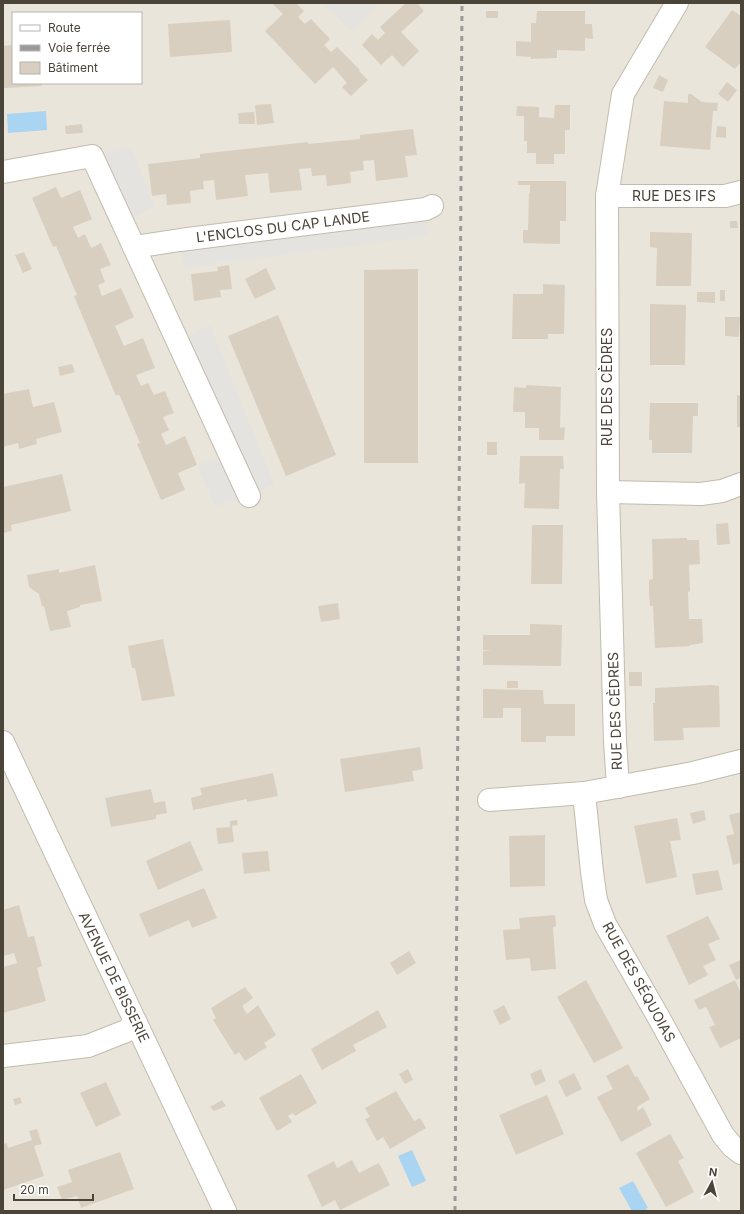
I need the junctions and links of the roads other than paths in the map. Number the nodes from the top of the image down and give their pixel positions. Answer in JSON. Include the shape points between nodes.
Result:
{"nodes":[{"id":1,"x":677,"y":3,"type":"edge"},
{"id":2,"x":3,"y":172,"type":"edge"},
{"id":3,"x":741,"y":192,"type":"edge"},
{"id":4,"x":606,"y":196,"type":"junction"},
{"id":5,"x":432,"y":206,"type":"dead end"},
{"id":6,"x":134,"y":247,"type":"junction"},
{"id":7,"x":741,"y":484,"type":"edge"},
{"id":8,"x":608,"y":492,"type":"junction"},
{"id":9,"x":248,"y":496,"type":"dead end"},
{"id":10,"x":3,"y":742,"type":"edge"},
{"id":11,"x":741,"y":761,"type":"edge"},
{"id":12,"x":618,"y":787,"type":"junction"},
{"id":13,"x":584,"y":793,"type":"junction"},
{"id":14,"x":489,"y":800,"type":"dead end"},
{"id":15,"x":136,"y":1023,"type":"junction"},
{"id":16,"x":3,"y":1056,"type":"edge"},
{"id":17,"x":741,"y":1153,"type":"edge"},
{"id":18,"x":225,"y":1211,"type":"edge"}],
"edges":[{"from":1,"to":4,"type":"street","name":"RUE DES CÈDRES","via":[[622,94]]},
{"from":2,"to":6,"type":"street","via":[[92,156]]},
{"from":3,"to":4,"type":"street","name":"RUE DES IFS","via":[[725,196]]},
{"from":4,"to":8,"type":"street","name":"RUE DES CÈDRES"},
{"from":5,"to":6,"type":"street","name":"L'ENCLOS DU CAP LANDE","via":[[426,209]]},
{"from":6,"to":9,"type":"street"},
{"from":7,"to":8,"type":"street","via":[[722,491],[701,494]]},
{"from":8,"to":12,"type":"street","name":"RUE DES CÈDRES"},
{"from":10,"to":15,"type":"street","name":"AVENUE DE BISSERIE"},
{"from":11,"to":12,"type":"street"},
{"from":12,"to":13,"type":"street"},
{"from":13,"to":14,"type":"street"},
{"from":13,"to":17,"type":"street","name":"RUE DES SÉQUOIAS","via":[[596,900],[605,924],[723,1135]]},
{"from":15,"to":16,"type":"street","via":[[126,1031],[88,1046]]},
{"from":15,"to":18,"type":"street","name":"AVENUE DE BISSERIE"}]}
